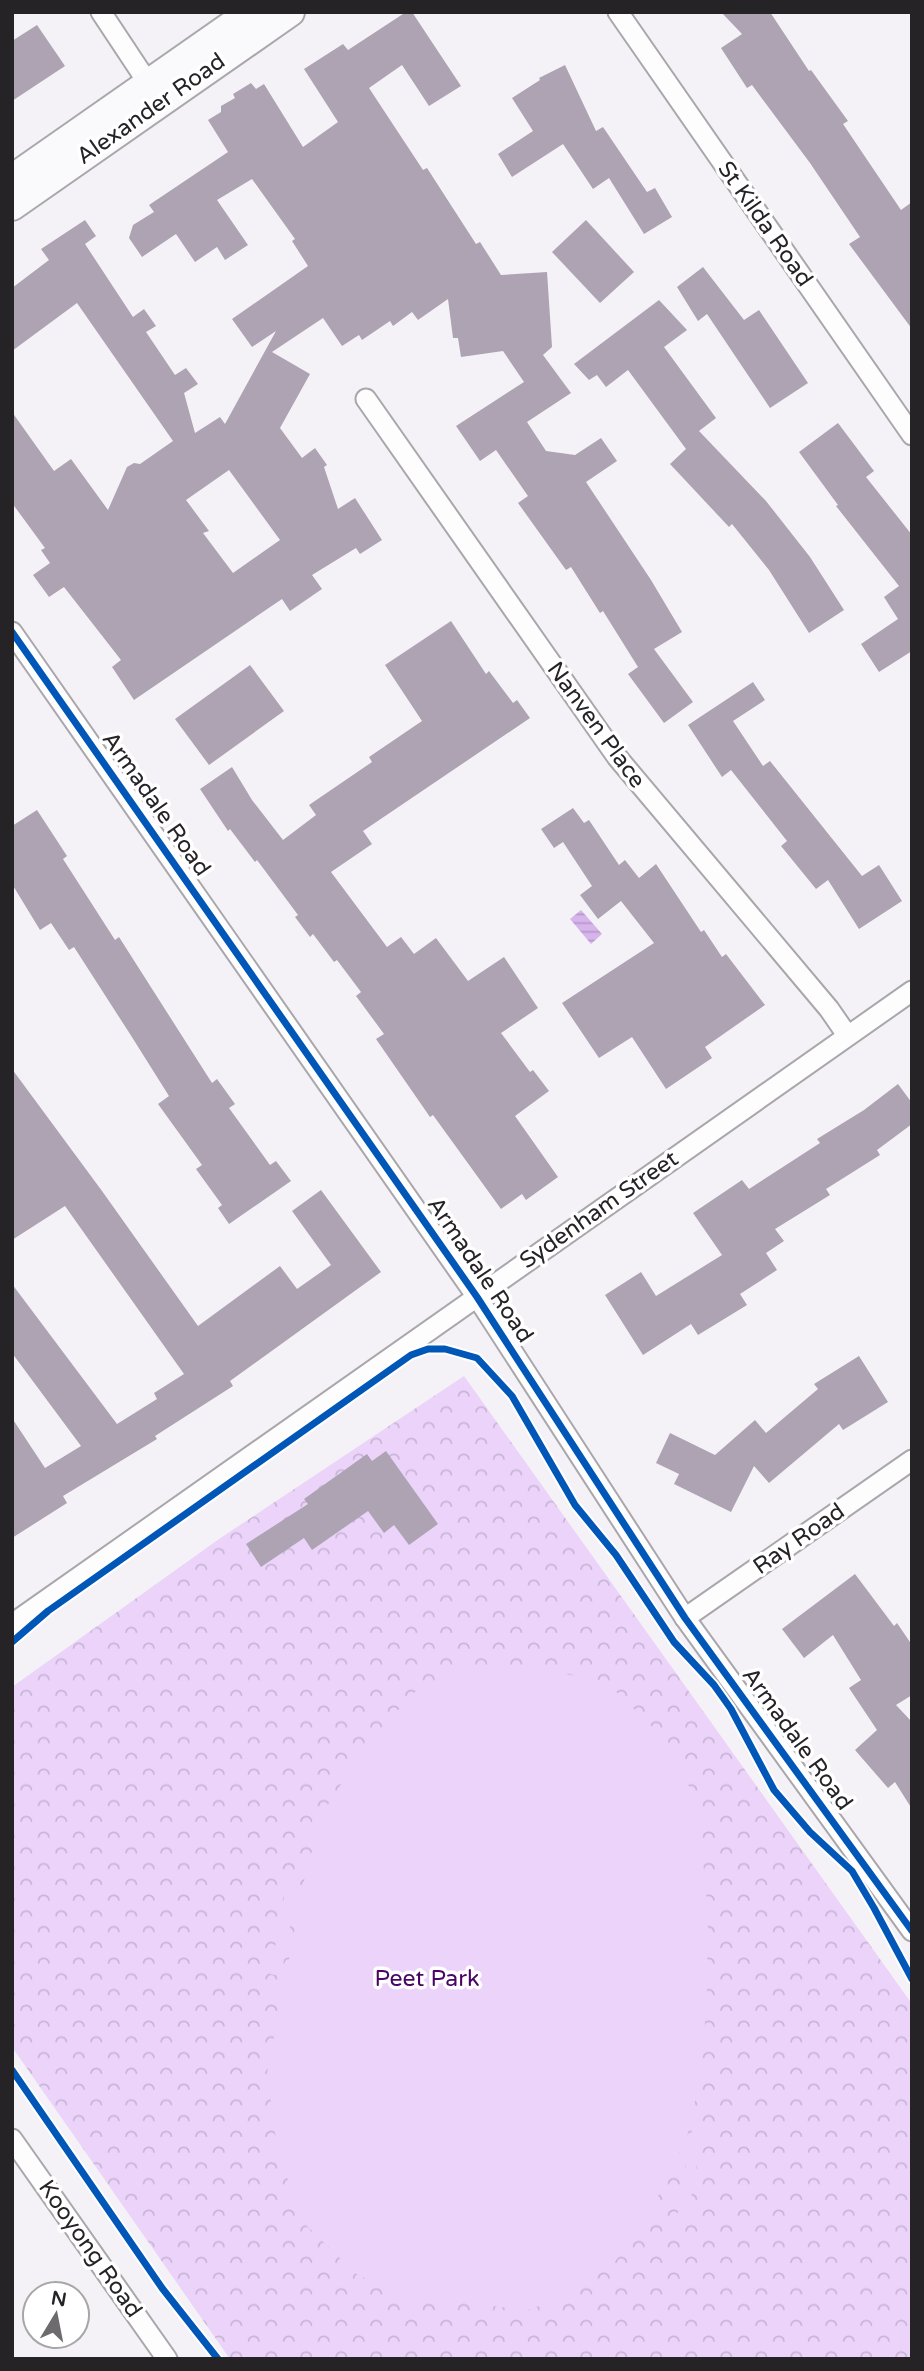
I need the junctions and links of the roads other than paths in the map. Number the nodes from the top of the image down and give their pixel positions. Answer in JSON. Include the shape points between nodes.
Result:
{"nodes":[{"id":1,"x":101,"y":12,"type":"edge"},
{"id":2,"x":251,"y":12,"type":"edge"},
{"id":3,"x":290,"y":12,"type":"edge"},
{"id":4,"x":618,"y":12,"type":"edge"},
{"id":5,"x":154,"y":93,"type":"junction"},
{"id":6,"x":12,"y":179,"type":"edge"},
{"id":7,"x":12,"y":206,"type":"edge"},
{"id":8,"x":366,"y":399,"type":"dead end"},
{"id":9,"x":912,"y":435,"type":"edge"},
{"id":10,"x":12,"y":632,"type":"edge"},
{"id":11,"x":912,"y":991,"type":"edge"},
{"id":12,"x":847,"y":1034,"type":"junction"},
{"id":13,"x":477,"y":1297,"type":"junction"},
{"id":14,"x":912,"y":1460,"type":"edge"},
{"id":15,"x":685,"y":1618,"type":"junction"},
{"id":16,"x":12,"y":1624,"type":"edge"},
{"id":17,"x":912,"y":1931,"type":"edge"},
{"id":18,"x":12,"y":2139,"type":"edge"},
{"id":19,"x":167,"y":2359,"type":"edge"}],
"edges":[{"from":1,"to":5,"type":"street"},
{"from":2,"to":5,"type":"main road","name":"Alexander Road"},
{"from":3,"to":5,"type":"main road","name":"Alexander Road"},
{"from":4,"to":9,"type":"street","name":"St Kilda Road"},
{"from":5,"to":6,"type":"main road","name":"Alexander Road"},
{"from":5,"to":7,"type":"main road","name":"Alexander Road"},
{"from":8,"to":12,"type":"street","name":"Nanven Place","via":[[617,757]]},
{"from":10,"to":13,"type":"street","name":"Armadale Road"},
{"from":11,"to":12,"type":"street","name":"Sydenham Street"},
{"from":12,"to":13,"type":"street","name":"Sydenham Street"},
{"from":13,"to":15,"type":"street","name":"Armadale Road"},
{"from":13,"to":16,"type":"street","name":"Sydenham Street"},
{"from":14,"to":15,"type":"street","name":"Ray Road"},
{"from":15,"to":17,"type":"street","name":"Armadale Road"},
{"from":18,"to":19,"type":"street","name":"Kooyong Road"}]}
